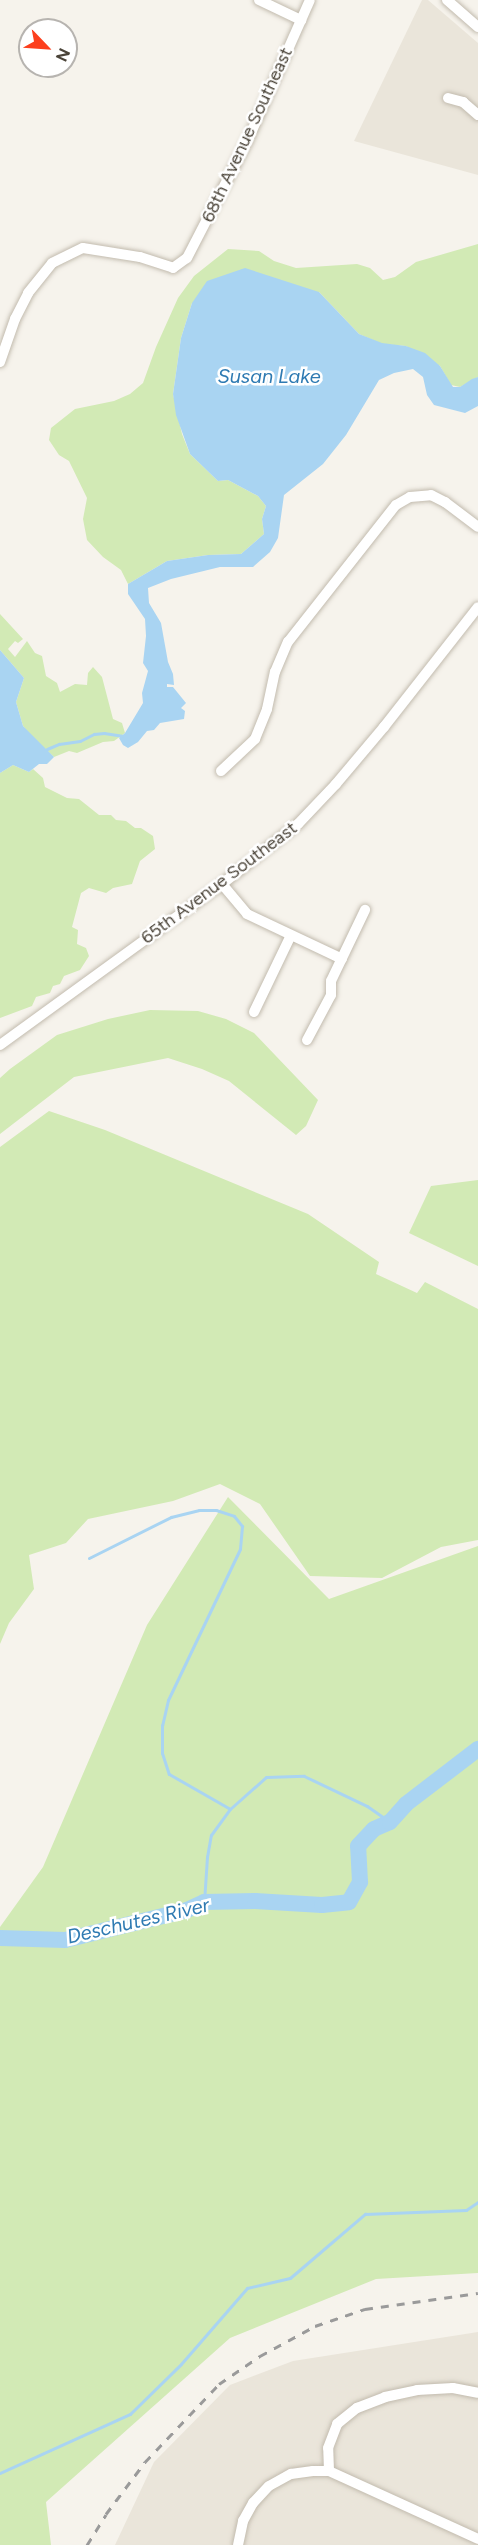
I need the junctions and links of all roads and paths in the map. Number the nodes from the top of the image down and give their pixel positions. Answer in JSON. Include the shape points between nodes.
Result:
{"nodes":[{"id":1,"x":259,"y":0,"type":"edge"},
{"id":2,"x":310,"y":0,"type":"edge"},
{"id":3,"x":452,"y":2,"type":"edge"},
{"id":4,"x":301,"y":20,"type":"junction"},
{"id":5,"x":478,"y":27,"type":"edge"},
{"id":6,"x":448,"y":98,"type":"dead end"},
{"id":7,"x":478,"y":115,"type":"edge"},
{"id":8,"x":0,"y":362,"type":"edge"},
{"id":9,"x":478,"y":527,"type":"edge"},
{"id":10,"x":478,"y":607,"type":"edge"},
{"id":11,"x":221,"y":771,"type":"dead end"},
{"id":12,"x":222,"y":884,"type":"junction"},
{"id":13,"x":365,"y":910,"type":"dead end"},
{"id":14,"x":291,"y":935,"type":"junction"},
{"id":15,"x":342,"y":958,"type":"junction"},
{"id":16,"x":254,"y":1012,"type":"dead end"},
{"id":17,"x":307,"y":1040,"type":"dead end"},
{"id":18,"x":0,"y":1046,"type":"edge"},
{"id":19,"x":478,"y":2393,"type":"edge"},
{"id":20,"x":329,"y":2471,"type":"junction"},
{"id":21,"x":478,"y":2539,"type":"edge"},
{"id":22,"x":238,"y":2545,"type":"edge"}],
"edges":[{"from":1,"to":4,"type":"street"},
{"from":2,"to":4,"type":"street","name":"68th Avenue Southeast"},
{"from":3,"to":5,"type":"street"},
{"from":4,"to":8,"type":"street","name":"68th Avenue Southeast","via":[[247,142],[187,258],[173,268],[140,257],[83,248],[52,263],[19,310]]},
{"from":6,"to":7,"type":"street","via":[[463,102]]},
{"from":9,"to":11,"type":"street","via":[[430,495],[410,497],[396,505],[288,642],[255,739]]},
{"from":10,"to":12,"type":"street","name":"65th Avenue Southeast","via":[[327,794],[298,824]]},
{"from":12,"to":14,"type":"street","via":[[247,914]]},
{"from":12,"to":18,"type":"street","name":"65th Avenue Southeast"},
{"from":13,"to":15,"type":"street"},
{"from":14,"to":15,"type":"street"},
{"from":14,"to":16,"type":"street"},
{"from":15,"to":17,"type":"street","via":[[331,981],[331,994]]},
{"from":19,"to":20,"type":"street","via":[[453,2388],[417,2390],[357,2408],[337,2424],[328,2448]]},
{"from":20,"to":21,"type":"street"},
{"from":20,"to":22,"type":"street","via":[[291,2475],[269,2486],[243,2521]]}]}
